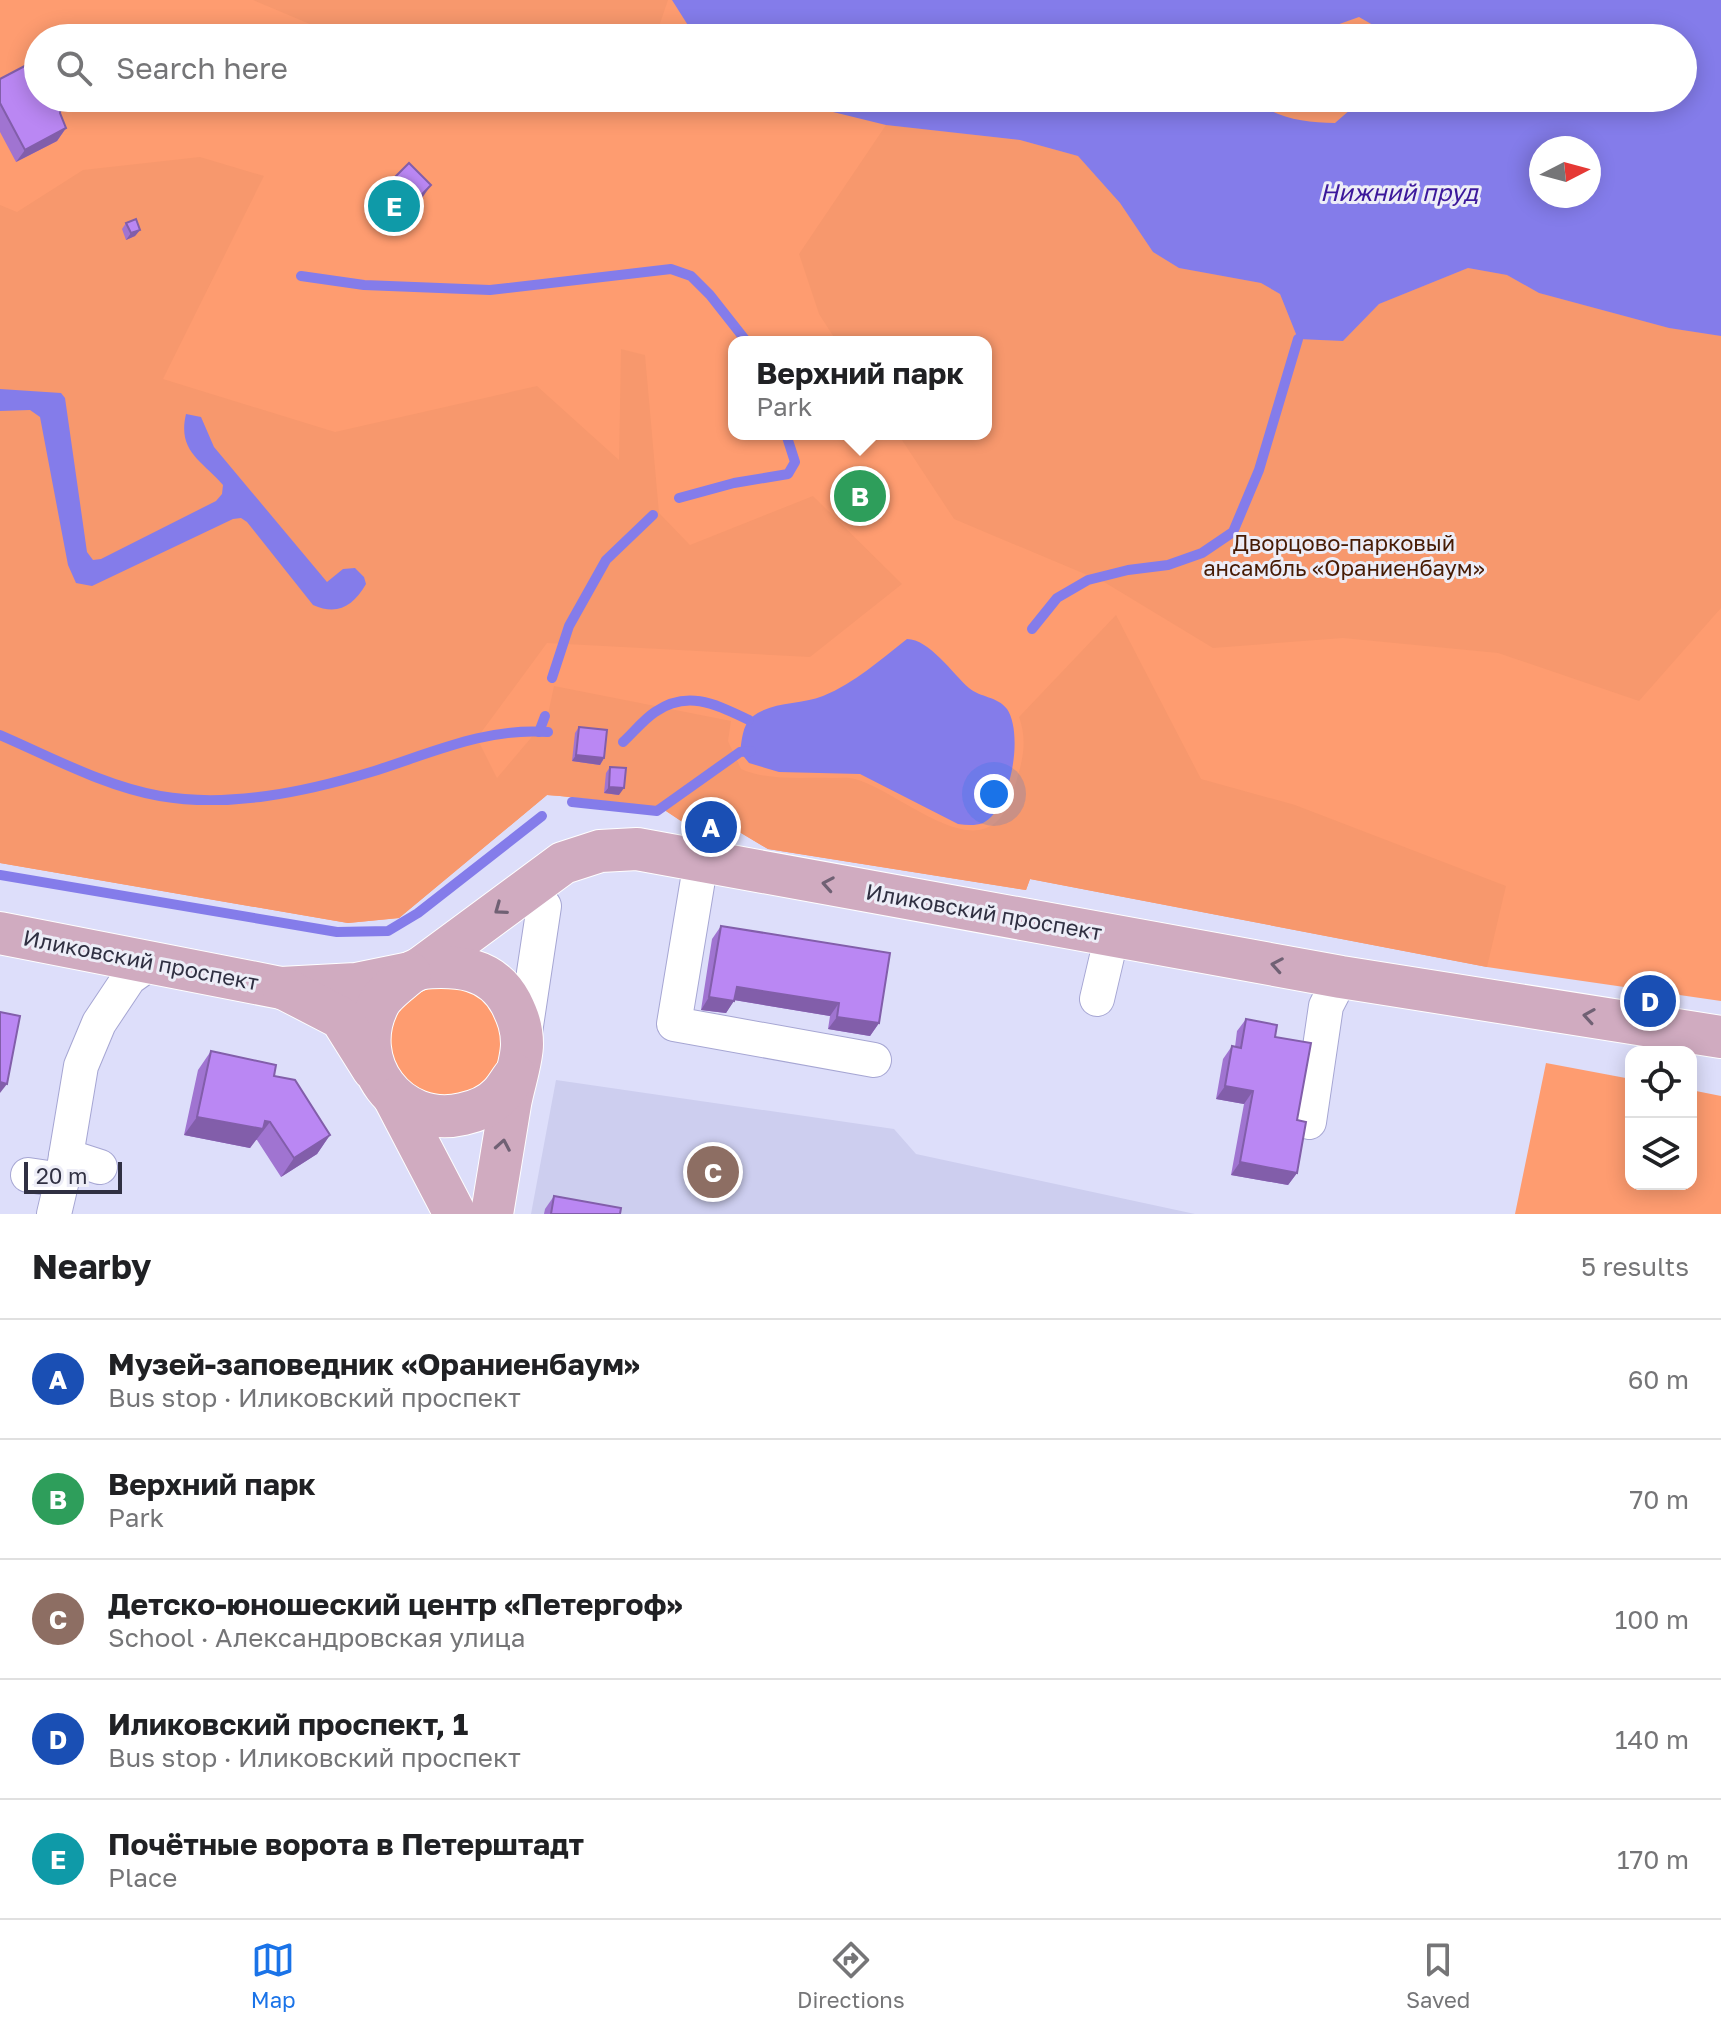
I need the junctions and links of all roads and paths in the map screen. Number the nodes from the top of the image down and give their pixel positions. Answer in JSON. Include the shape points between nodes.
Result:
{"nodes":[{"id":1,"x":701,"y":861,"type":"junction"},
{"id":2,"x":544,"y":906,"type":"dead end"},
{"id":3,"x":0,"y":933,"type":"edge"},
{"id":4,"x":1112,"y":935,"type":"junction"},
{"id":5,"x":150,"y":963,"type":"junction"},
{"id":6,"x":415,"y":970,"type":"junction"},
{"id":7,"x":1341,"y":977,"type":"junction"},
{"id":8,"x":281,"y":988,"type":"junction"},
{"id":9,"x":1097,"y":999,"type":"dead end"},
{"id":10,"x":1721,"y":1037,"type":"edge"},
{"id":11,"x":874,"y":1060,"type":"dead end"},
{"id":12,"x":519,"y":1061,"type":"junction"},
{"id":13,"x":392,"y":1096,"type":"junction"},
{"id":14,"x":1309,"y":1122,"type":"edge"},
{"id":15,"x":100,"y":1167,"type":"dead end"},
{"id":16,"x":64,"y":1168,"type":"junction"},
{"id":17,"x":28,"y":1175,"type":"dead end"},
{"id":18,"x":54,"y":1214,"type":"edge"},
{"id":19,"x":455,"y":1214,"type":"edge"},
{"id":20,"x":492,"y":1214,"type":"edge"}],
"edges":[{"from":4,"to":1,"type":"main road","name":"Иликовский проспект","one_way":true},
{"from":1,"to":6,"type":"main road","name":"Иликовский проспект","one_way":true,"via":[[637,849],[600,851],[563,863]]},
{"from":1,"to":11,"type":"lane","via":[[674,1024]]},
{"from":2,"to":12,"type":"lane"},
{"from":3,"to":5,"type":"main road","name":"Иликовский проспект"},
{"from":7,"to":4,"type":"main road","name":"Иликовский проспект","one_way":true},
{"from":4,"to":9,"type":"lane"},
{"from":5,"to":8,"type":"main road","name":"Иликовский проспект"},
{"from":5,"to":16,"type":"lane","via":[[129,978],[99,1023],[81,1066]]},
{"from":6,"to":8,"type":"main road","name":"Иликовский проспект","via":[[356,984]]},
{"from":6,"to":12,"type":"main road","via":[[450,965],[491,978],[520,1021]]},
{"from":6,"to":13,"type":"main road","via":[[380,1001],[370,1032],[372,1062]]},
{"from":10,"to":7,"type":"main road","name":"Иликовский проспект","one_way":true},
{"from":7,"to":14,"type":"lane","via":[[1326,1006]]},
{"from":8,"to":13,"type":"main road","name":"Иликовский проспект","via":[[341,1018]]},
{"from":12,"to":13,"type":"main road","via":[[500,1096],[478,1111],[447,1118],[423,1115]]},
{"from":20,"to":12,"type":"main road","one_way":true},
{"from":13,"to":19,"type":"main road"},
{"from":15,"to":16,"type":"lane"},
{"from":16,"to":17,"type":"lane"},
{"from":16,"to":18,"type":"lane"}]}
